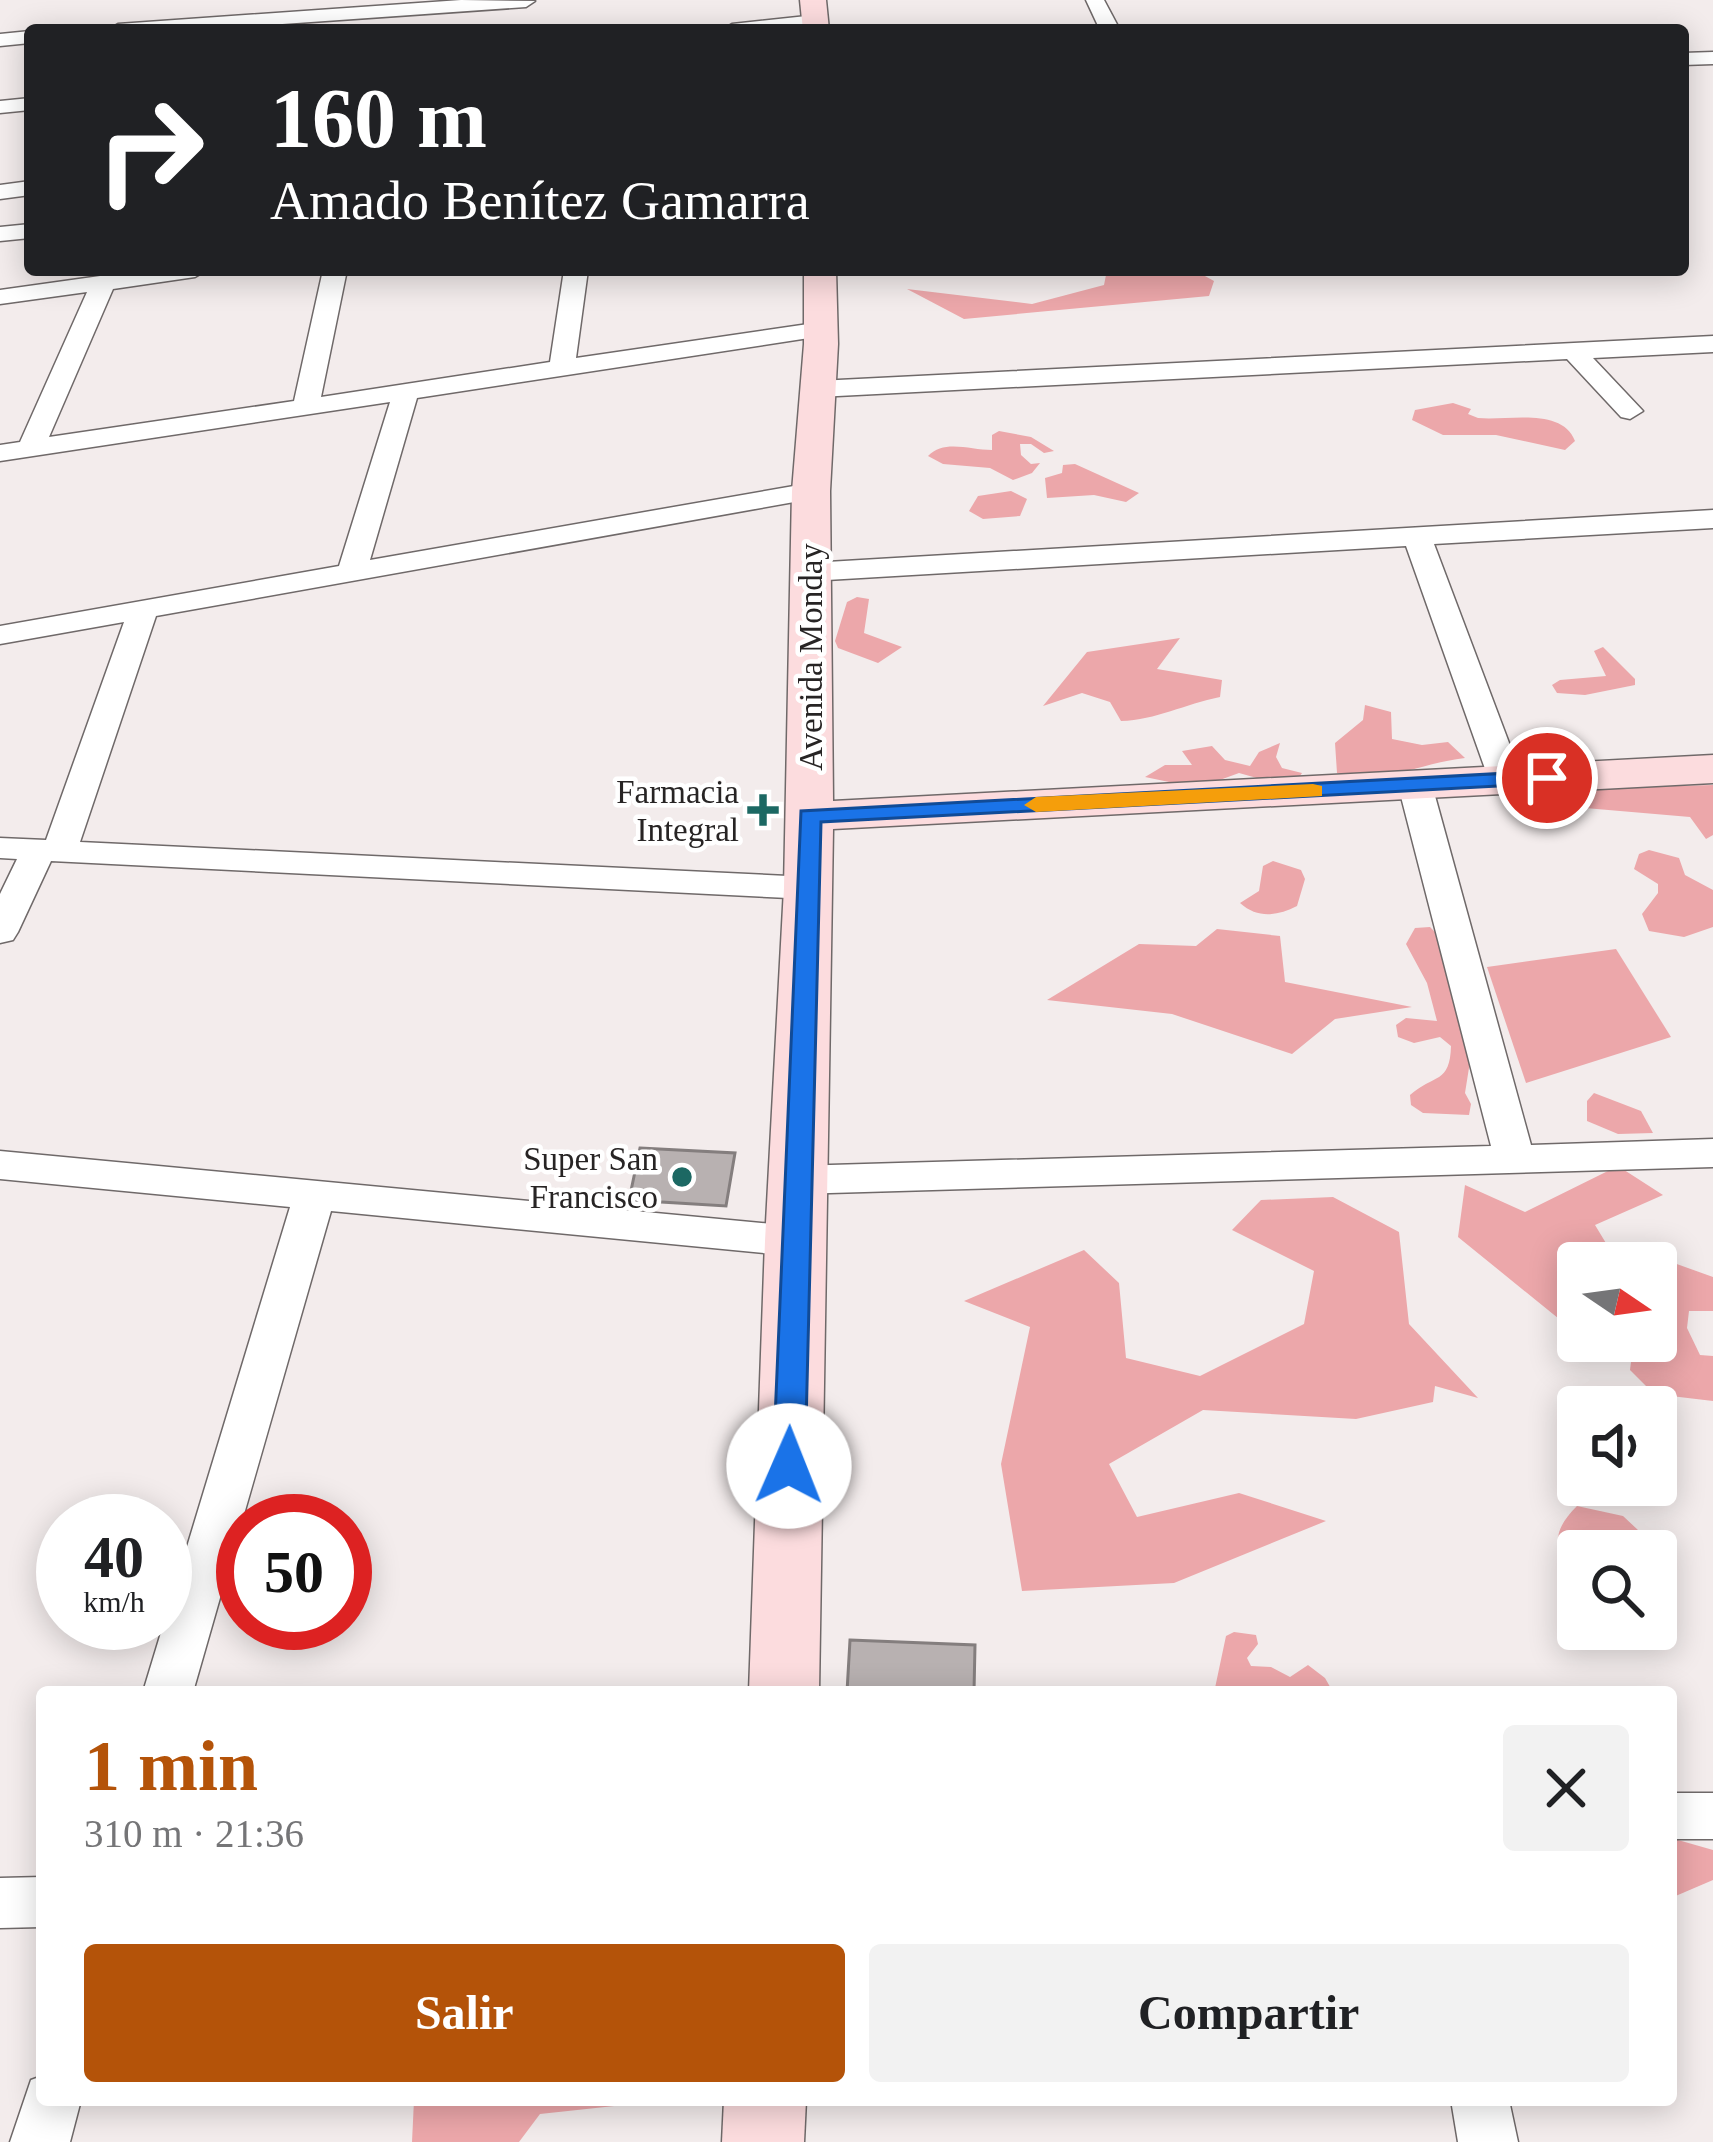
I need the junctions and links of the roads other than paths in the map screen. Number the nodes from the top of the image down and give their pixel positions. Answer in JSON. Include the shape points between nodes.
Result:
{"nodes":[{"id":1,"x":526,"y":1,"type":"edge"},
{"id":2,"x":244,"y":17,"type":"edge"},
{"id":3,"x":815,"y":17,"type":"edge"},
{"id":4,"x":176,"y":24,"type":"edge"},
{"id":5,"x":542,"y":24,"type":"dead end"},
{"id":6,"x":770,"y":24,"type":"edge"},
{"id":7,"x":153,"y":276,"type":"edge"},
{"id":8,"x":334,"y":276,"type":"edge"},
{"id":9,"x":575,"y":276,"type":"edge"},
{"id":10,"x":820,"y":276,"type":"edge"},
{"id":11,"x":104,"y":283,"type":"junction"},
{"id":12,"x":0,"y":297,"type":"edge"},
{"id":13,"x":822,"y":329,"type":"junction"},
{"id":14,"x":1713,"y":344,"type":"edge"},
{"id":15,"x":1575,"y":353,"type":"junction"},
{"id":16,"x":562,"y":368,"type":"junction"},
{"id":17,"x":818,"y":389,"type":"junction"},
{"id":18,"x":406,"y":392,"type":"junction"},
{"id":19,"x":305,"y":406,"type":"junction"},
{"id":20,"x":1630,"y":411,"type":"dead end"},
{"id":21,"x":31,"y":448,"type":"junction"},
{"id":22,"x":0,"y":453,"type":"edge"},
{"id":23,"x":811,"y":491,"type":"junction"},
{"id":24,"x":1713,"y":519,"type":"edge"},
{"id":25,"x":1416,"y":533,"type":"junction"},
{"id":26,"x":810,"y":572,"type":"junction"},
{"id":27,"x":352,"y":573,"type":"junction"},
{"id":28,"x":143,"y":610,"type":"junction"},
{"id":29,"x":0,"y":635,"type":"edge"},
{"id":30,"x":1713,"y":769,"type":"edge"},
{"id":31,"x":1506,"y":780,"type":"junction"},
{"id":32,"x":1415,"y":785,"type":"junction"},
{"id":33,"x":809,"y":816,"type":"junction"},
{"id":34,"x":0,"y":848,"type":"edge"},
{"id":35,"x":50,"y":849,"type":"junction"},
{"id":36,"x":809,"y":888,"type":"junction"},
{"id":37,"x":0,"y":932,"type":"edge"},
{"id":38,"x":1713,"y":1153,"type":"edge"},
{"id":39,"x":1515,"y":1159,"type":"junction"},
{"id":40,"x":0,"y":1166,"type":"edge"},
{"id":41,"x":315,"y":1194,"type":"junction"},
{"id":42,"x":795,"y":1210,"type":"junction"},
{"id":43,"x":170,"y":1686,"type":"edge"},
{"id":44,"x":784,"y":1686,"type":"edge"},
{"id":45,"x":1677,"y":1816,"type":"edge"},
{"id":46,"x":1713,"y":1816,"type":"edge"},
{"id":47,"x":36,"y":1901,"type":"edge"},
{"id":48,"x":0,"y":1903,"type":"edge"},
{"id":49,"x":50,"y":2106,"type":"edge"},
{"id":50,"x":765,"y":2106,"type":"edge"},
{"id":51,"x":1481,"y":2106,"type":"edge"},
{"id":52,"x":40,"y":2142,"type":"edge"},
{"id":53,"x":763,"y":2142,"type":"edge"},
{"id":54,"x":1487,"y":2142,"type":"edge"}],
"edges":[{"from":1,"to":2,"type":"street"},
{"from":1,"to":5,"type":"street"},
{"from":2,"to":4,"type":"street"},
{"from":3,"to":6,"type":"street"},
{"from":7,"to":11,"type":"street"},
{"from":8,"to":19,"type":"street"},
{"from":9,"to":16,"type":"street"},
{"from":10,"to":13,"type":"main road","name":"Avenida Monday"},
{"from":11,"to":12,"type":"street"},
{"from":11,"to":21,"type":"street"},
{"from":13,"to":16,"type":"street"},
{"from":13,"to":17,"type":"main road","name":"Avenida Monday"},
{"from":14,"to":15,"type":"street"},
{"from":15,"to":17,"type":"street"},
{"from":15,"to":20,"type":"street"},
{"from":16,"to":18,"type":"street"},
{"from":17,"to":23,"type":"main road","name":"Avenida Monday"},
{"from":18,"to":19,"type":"street"},
{"from":18,"to":27,"type":"street"},
{"from":19,"to":21,"type":"street"},
{"from":21,"to":22,"type":"street"},
{"from":23,"to":26,"type":"main road","name":"Avenida Monday"},
{"from":23,"to":27,"type":"street"},
{"from":24,"to":25,"type":"street"},
{"from":25,"to":26,"type":"street"},
{"from":25,"to":31,"type":"street"},
{"from":26,"to":33,"type":"main road","name":"Avenida Monday"},
{"from":27,"to":28,"type":"street"},
{"from":28,"to":29,"type":"street"},
{"from":28,"to":35,"type":"street"},
{"from":30,"to":31,"type":"main road"},
{"from":31,"to":32,"type":"main road"},
{"from":32,"to":33,"type":"main road"},
{"from":32,"to":39,"type":"street"},
{"from":33,"to":36,"type":"main road","name":"Avenida Monday"},
{"from":34,"to":35,"type":"street"},
{"from":35,"to":36,"type":"street"},
{"from":35,"to":37,"type":"street"},
{"from":36,"to":42,"type":"main road","name":"Avenida Monday"},
{"from":38,"to":39,"type":"street"},
{"from":39,"to":42,"type":"street"},
{"from":40,"to":41,"type":"street"},
{"from":41,"to":42,"type":"street"},
{"from":41,"to":43,"type":"street"},
{"from":42,"to":44,"type":"main road","name":"Avenida Monday"},
{"from":45,"to":46,"type":"street"},
{"from":47,"to":48,"type":"street"},
{"from":49,"to":52,"type":"street"},
{"from":50,"to":53,"type":"main road"},
{"from":51,"to":54,"type":"street"}]}
